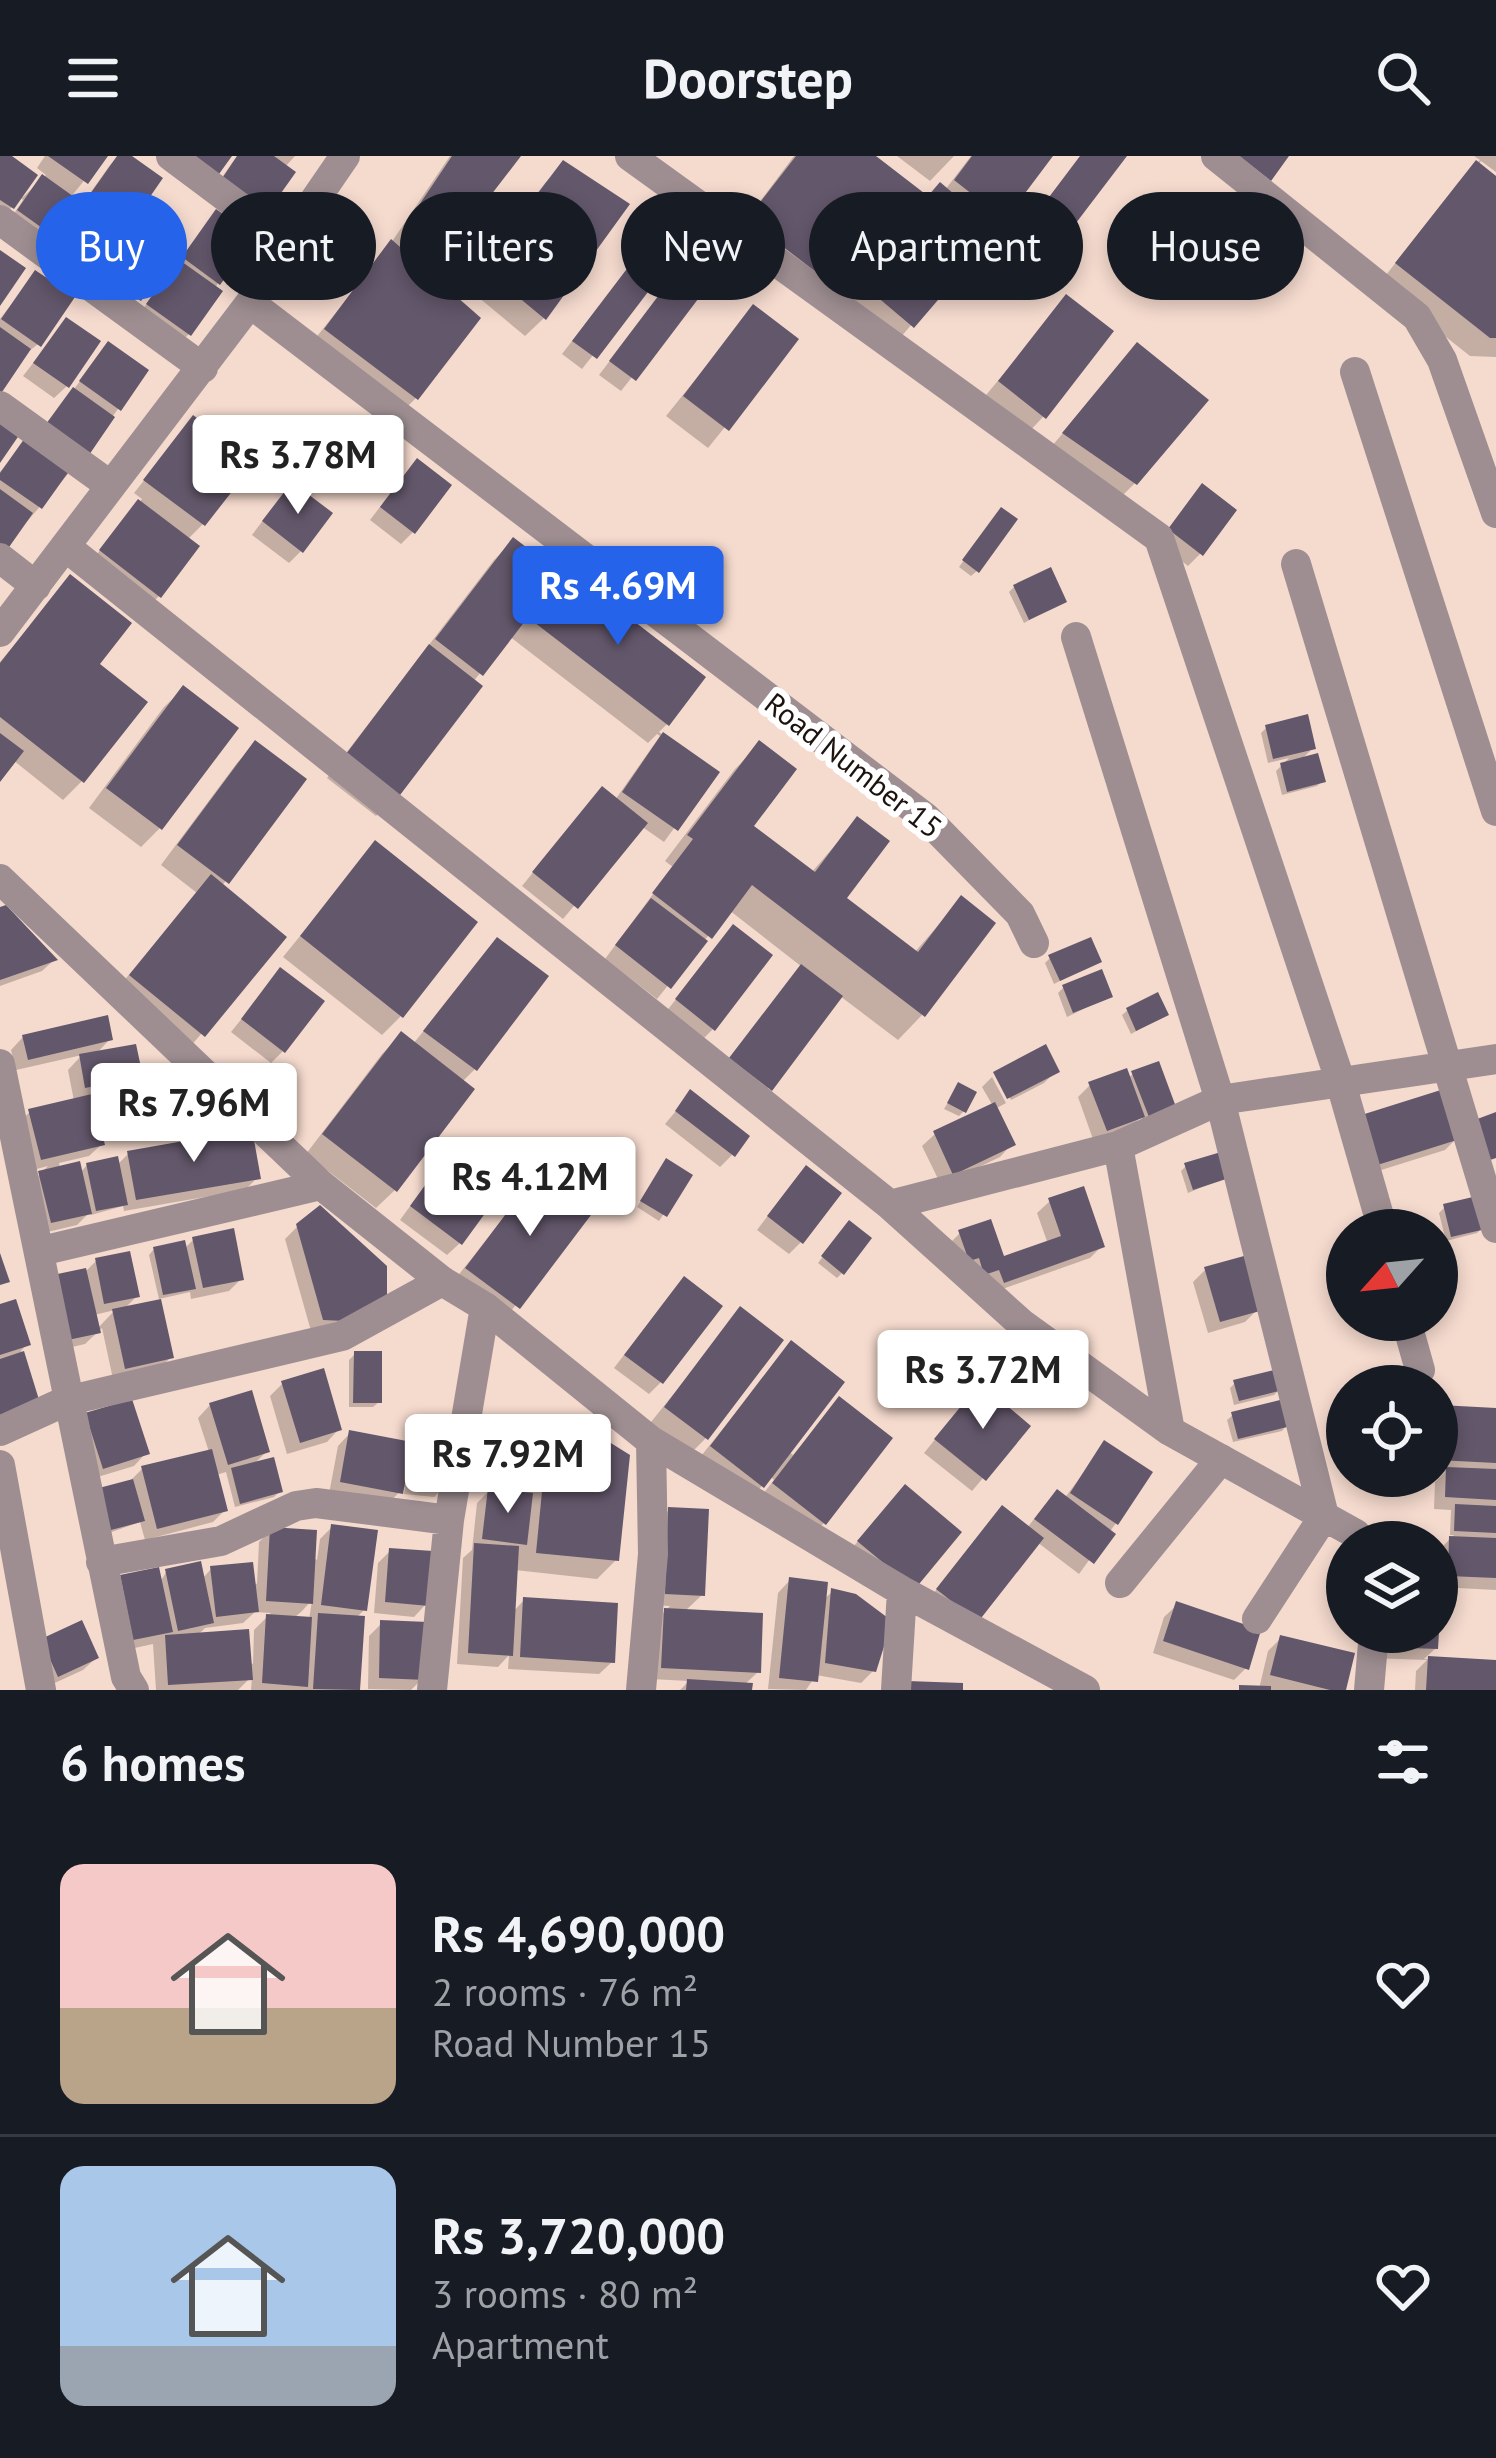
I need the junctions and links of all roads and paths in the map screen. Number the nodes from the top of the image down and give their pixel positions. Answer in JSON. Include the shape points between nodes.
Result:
{"nodes":[{"id":1,"x":171,"y":156,"type":"edge"},
{"id":2,"x":345,"y":156,"type":"edge"},
{"id":3,"x":629,"y":156,"type":"edge"},
{"id":4,"x":1216,"y":156,"type":"edge"},
{"id":5,"x":219,"y":192,"type":"edge"},
{"id":6,"x":320,"y":192,"type":"edge"},
{"id":7,"x":0,"y":220,"type":"edge"},
{"id":8,"x":252,"y":300,"type":"edge"},
{"id":9,"x":250,"y":303,"type":"junction"},
{"id":10,"x":203,"y":368,"type":"junction"},
{"id":11,"x":1354,"y":372,"type":"dead end"},
{"id":12,"x":0,"y":406,"type":"edge"},
{"id":13,"x":111,"y":486,"type":"junction"},
{"id":14,"x":1496,"y":513,"type":"edge"},
{"id":15,"x":66,"y":548,"type":"junction"},
{"id":16,"x":0,"y":558,"type":"edge"},
{"id":17,"x":1296,"y":564,"type":"dead end"},
{"id":18,"x":36,"y":586,"type":"junction"},
{"id":19,"x":0,"y":632,"type":"edge"},
{"id":20,"x":1076,"y":637,"type":"dead end"},
{"id":21,"x":1496,"y":811,"type":"edge"},
{"id":22,"x":0,"y":879,"type":"edge"},
{"id":23,"x":1034,"y":943,"type":"dead end"},
{"id":24,"x":1496,"y":1059,"type":"edge"},
{"id":25,"x":0,"y":1064,"type":"edge"},
{"id":26,"x":1449,"y":1064,"type":"junction"},
{"id":27,"x":1340,"y":1080,"type":"junction"},
{"id":28,"x":1220,"y":1100,"type":"junction"},
{"id":29,"x":1118,"y":1146,"type":"junction"},
{"id":30,"x":321,"y":1185,"type":"junction"},
{"id":31,"x":890,"y":1205,"type":"junction"},
{"id":32,"x":1377,"y":1209,"type":"edge"},
{"id":33,"x":1496,"y":1228,"type":"edge"},
{"id":34,"x":41,"y":1251,"type":"junction"},
{"id":35,"x":442,"y":1280,"type":"junction"},
{"id":36,"x":485,"y":1306,"type":"junction"},
{"id":37,"x":66,"y":1401,"type":"junction"},
{"id":38,"x":0,"y":1431,"type":"edge"},
{"id":39,"x":1170,"y":1431,"type":"junction"},
{"id":40,"x":651,"y":1441,"type":"junction"},
{"id":41,"x":1221,"y":1459,"type":"junction"},
{"id":42,"x":0,"y":1465,"type":"edge"},
{"id":43,"x":1324,"y":1516,"type":"junction"},
{"id":44,"x":449,"y":1520,"type":"junction"},
{"id":45,"x":1333,"y":1521,"type":"edge"},
{"id":46,"x":101,"y":1562,"type":"junction"},
{"id":47,"x":1120,"y":1583,"type":"dead end"},
{"id":48,"x":902,"y":1591,"type":"junction"},
{"id":49,"x":1257,"y":1618,"type":"dead end"},
{"id":50,"x":1373,"y":1653,"type":"edge"},
{"id":51,"x":41,"y":1690,"type":"edge"},
{"id":52,"x":134,"y":1690,"type":"edge"},
{"id":53,"x":432,"y":1690,"type":"edge"},
{"id":54,"x":640,"y":1690,"type":"edge"},
{"id":55,"x":896,"y":1690,"type":"edge"},
{"id":56,"x":1085,"y":1690,"type":"edge"},
{"id":57,"x":1370,"y":1690,"type":"edge"}],
"edges":[{"from":1,"to":5,"type":"street"},
{"from":2,"to":6,"type":"street"},
{"from":3,"to":27,"type":"street","via":[[1159,538]]},
{"from":4,"to":14,"type":"street","via":[[1417,317],[1442,360]]},
{"from":7,"to":10,"type":"street"},
{"from":8,"to":9,"type":"street"},
{"from":9,"to":10,"type":"street"},
{"from":9,"to":23,"type":"street","name":"Road Number 15","via":[[926,818],[1021,914]]},
{"from":10,"to":13,"type":"street"},
{"from":11,"to":21,"type":"street"},
{"from":12,"to":13,"type":"street"},
{"from":13,"to":15,"type":"street"},
{"from":15,"to":18,"type":"street"},
{"from":15,"to":31,"type":"street"},
{"from":16,"to":18,"type":"street"},
{"from":17,"to":26,"type":"street"},
{"from":18,"to":19,"type":"street"},
{"from":20,"to":28,"type":"street"},
{"from":22,"to":30,"type":"street"},
{"from":24,"to":26,"type":"street"},
{"from":25,"to":34,"type":"street"},
{"from":26,"to":27,"type":"street"},
{"from":26,"to":33,"type":"street"},
{"from":27,"to":28,"type":"street"},
{"from":27,"to":32,"type":"street"},
{"from":28,"to":29,"type":"street"},
{"from":28,"to":43,"type":"street"},
{"from":29,"to":31,"type":"street"},
{"from":29,"to":39,"type":"street"},
{"from":30,"to":34,"type":"street"},
{"from":30,"to":35,"type":"street"},
{"from":31,"to":39,"type":"street","via":[[1022,1324]]},
{"from":34,"to":37,"type":"street"},
{"from":35,"to":36,"type":"street"},
{"from":35,"to":37,"type":"street","via":[[342,1336]]},
{"from":36,"to":40,"type":"street"},
{"from":36,"to":44,"type":"street"},
{"from":37,"to":38,"type":"street"},
{"from":37,"to":46,"type":"street"},
{"from":39,"to":41,"type":"street"},
{"from":40,"to":48,"type":"street"},
{"from":40,"to":54,"type":"street","via":[[653,1554]]},
{"from":41,"to":43,"type":"street"},
{"from":41,"to":47,"type":"street"},
{"from":42,"to":51,"type":"street"},
{"from":43,"to":45,"type":"street"},
{"from":43,"to":49,"type":"street"},
{"from":44,"to":46,"type":"street","via":[[316,1503],[221,1541]]},
{"from":44,"to":53,"type":"street"},
{"from":46,"to":52,"type":"street"},
{"from":48,"to":55,"type":"street"},
{"from":48,"to":56,"type":"street"},
{"from":50,"to":57,"type":"street"}]}
